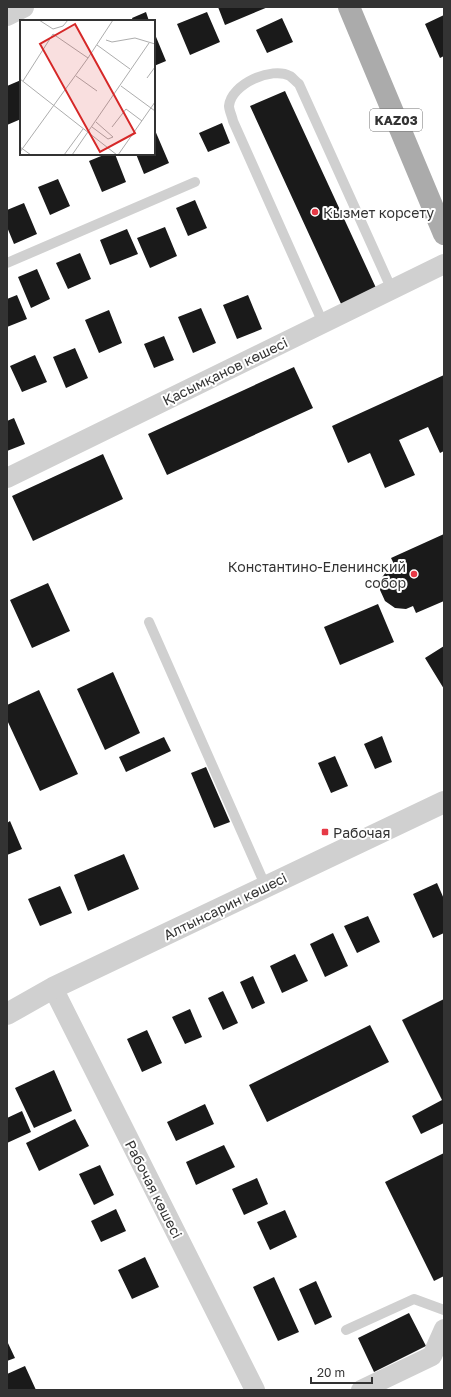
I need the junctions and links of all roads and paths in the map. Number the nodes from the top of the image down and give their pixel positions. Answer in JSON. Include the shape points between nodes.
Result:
{"nodes":[{"id":1,"x":23,"y":7,"type":"edge"},
{"id":2,"x":349,"y":7,"type":"edge"},
{"id":3,"x":7,"y":15,"type":"edge"},
{"id":4,"x":195,"y":182,"type":"dead end"},
{"id":5,"x":444,"y":234,"type":"edge"},
{"id":6,"x":7,"y":263,"type":"edge"},
{"id":7,"x":444,"y":264,"type":"edge"},
{"id":8,"x":392,"y":290,"type":"junction"},
{"id":9,"x":323,"y":323,"type":"junction"},
{"id":10,"x":7,"y":478,"type":"edge"},
{"id":11,"x":149,"y":622,"type":"dead end"},
{"id":12,"x":444,"y":802,"type":"edge"},
{"id":13,"x":266,"y":887,"type":"junction"},
{"id":14,"x":53,"y":988,"type":"junction"},
{"id":15,"x":7,"y":1014,"type":"edge"},
{"id":16,"x":444,"y":1310,"type":"edge"},
{"id":17,"x":444,"y":1329,"type":"edge"},
{"id":18,"x":346,"y":1330,"type":"dead end"},
{"id":19,"x":255,"y":1390,"type":"edge"},
{"id":20,"x":362,"y":1390,"type":"edge"}],
"edges":[{"from":1,"to":3,"type":"street"},
{"from":2,"to":5,"type":"main road","number":"KАZ03"},
{"from":4,"to":6,"type":"lane"},
{"from":7,"to":8,"type":"street","name":"Қасымқанов көшесі"},
{"from":8,"to":9,"type":"street","name":"Қасымқанов көшесі"},
{"from":8,"to":9,"type":"lane","via":[[299,84],[289,75],[273,73],[241,85],[229,106],[233,121]]},
{"from":9,"to":10,"type":"street","name":"Қасымқанов көшесі"},
{"from":11,"to":13,"type":"lane"},
{"from":12,"to":13,"type":"street","name":"Алтынсарин көшесі"},
{"from":13,"to":14,"type":"street","name":"Алтынсарин көшесі"},
{"from":14,"to":15,"type":"street","name":"Алтынсарин көшесі"},
{"from":14,"to":19,"type":"street","name":"Рабочая көшесі"},
{"from":16,"to":18,"type":"lane","via":[[414,1299]]},
{"from":17,"to":20,"type":"street","via":[[432,1356]]}]}
